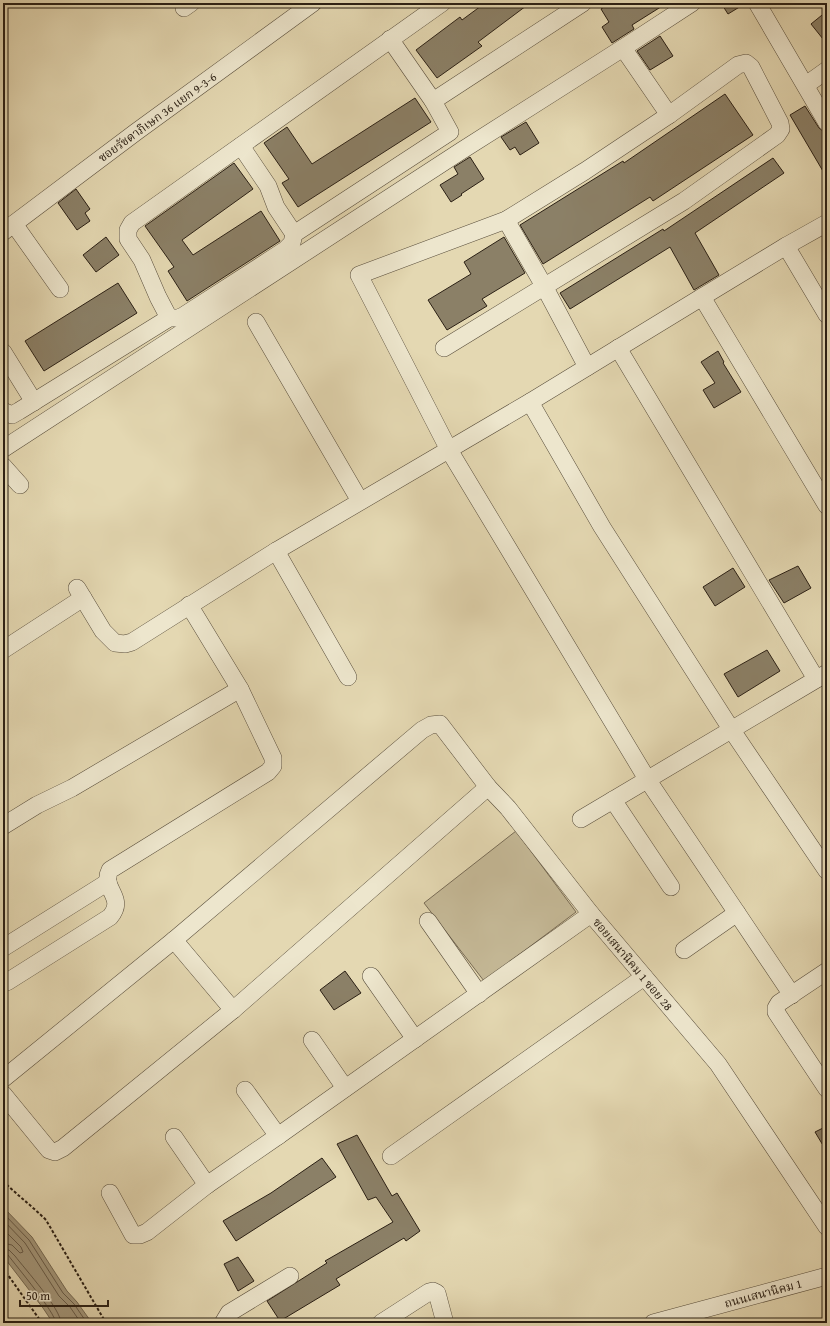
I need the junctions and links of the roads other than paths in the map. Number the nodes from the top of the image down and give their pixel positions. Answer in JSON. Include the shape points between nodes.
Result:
{"nodes":[{"id":1,"x":313,"y":3,"type":"edge"},
{"id":2,"x":442,"y":3,"type":"edge"},
{"id":3,"x":692,"y":3,"type":"edge"},
{"id":4,"x":757,"y":3,"type":"edge"},
{"id":5,"x":576,"y":5,"type":"edge"},
{"id":6,"x":390,"y":39,"type":"junction"},
{"id":7,"x":624,"y":48,"type":"junction"},
{"id":8,"x":827,"y":70,"type":"edge"},
{"id":9,"x":806,"y":85,"type":"junction"},
{"id":10,"x":433,"y":101,"type":"junction"},
{"id":11,"x":669,"y":115,"type":"junction"},
{"id":12,"x":827,"y":123,"type":"edge"},
{"id":13,"x":241,"y":146,"type":"junction"},
{"id":14,"x":506,"y":220,"type":"junction"},
{"id":15,"x":827,"y":223,"type":"edge"},
{"id":16,"x":8,"y":228,"type":"edge"},
{"id":17,"x":294,"y":234,"type":"junction"},
{"id":18,"x":786,"y":246,"type":"junction"},
{"id":19,"x":544,"y":286,"type":"junction"},
{"id":20,"x":60,"y":289,"type":"dead end"},
{"id":21,"x":702,"y":297,"type":"junction"},
{"id":22,"x":827,"y":314,"type":"edge"},
{"id":23,"x":169,"y":318,"type":"junction"},
{"id":24,"x":256,"y":322,"type":"dead end"},
{"id":25,"x":444,"y":348,"type":"dead end"},
{"id":26,"x":618,"y":348,"type":"junction"},
{"id":27,"x":3,"y":352,"type":"edge"},
{"id":28,"x":587,"y":367,"type":"junction"},
{"id":29,"x":34,"y":402,"type":"junction"},
{"id":30,"x":530,"y":402,"type":"junction"},
{"id":31,"x":3,"y":411,"type":"edge"},
{"id":32,"x":3,"y":449,"type":"edge"},
{"id":33,"x":449,"y":450,"type":"junction"},
{"id":34,"x":3,"y":466,"type":"edge"},
{"id":35,"x":20,"y":485,"type":"dead end"},
{"id":36,"x":360,"y":502,"type":"junction"},
{"id":37,"x":827,"y":506,"type":"edge"},
{"id":38,"x":276,"y":551,"type":"junction"},
{"id":39,"x":189,"y":605,"type":"junction"},
{"id":40,"x":3,"y":650,"type":"edge"},
{"id":41,"x":822,"y":676,"type":"edge"},
{"id":42,"x":348,"y":677,"type":"dead end"},
{"id":43,"x":240,"y":689,"type":"junction"},
{"id":44,"x":731,"y":729,"type":"junction"},
{"id":45,"x":647,"y":779,"type":"junction"},
{"id":46,"x":488,"y":788,"type":"junction"},
{"id":47,"x":613,"y":800,"type":"junction"},
{"id":48,"x":581,"y":819,"type":"dead end"},
{"id":49,"x":3,"y":826,"type":"edge"},
{"id":50,"x":827,"y":871,"type":"edge"},
{"id":51,"x":108,"y":882,"type":"junction"},
{"id":52,"x":671,"y":887,"type":"dead end"},
{"id":53,"x":737,"y":913,"type":"junction"},
{"id":54,"x":591,"y":914,"type":"junction"},
{"id":55,"x":428,"y":921,"type":"dead end"},
{"id":56,"x":174,"y":940,"type":"junction"},
{"id":57,"x":3,"y":948,"type":"edge"},
{"id":58,"x":684,"y":950,"type":"dead end"},
{"id":59,"x":827,"y":972,"type":"edge"},
{"id":60,"x":371,"y":976,"type":"dead end"},
{"id":61,"x":644,"y":977,"type":"junction"},
{"id":62,"x":7,"y":982,"type":"dead end"},
{"id":63,"x":478,"y":994,"type":"junction"},
{"id":64,"x":792,"y":995,"type":"junction"},
{"id":65,"x":233,"y":1010,"type":"junction"},
{"id":66,"x":415,"y":1039,"type":"junction"},
{"id":67,"x":312,"y":1040,"type":"dead end"},
{"id":68,"x":3,"y":1079,"type":"edge"},
{"id":69,"x":345,"y":1088,"type":"junction"},
{"id":70,"x":827,"y":1089,"type":"edge"},
{"id":71,"x":245,"y":1090,"type":"dead end"},
{"id":72,"x":3,"y":1094,"type":"edge"},
{"id":73,"x":278,"y":1136,"type":"junction"},
{"id":74,"x":174,"y":1137,"type":"dead end"},
{"id":75,"x":391,"y":1156,"type":"dead end"},
{"id":76,"x":207,"y":1185,"type":"junction"},
{"id":77,"x":110,"y":1193,"type":"dead end"},
{"id":78,"x":827,"y":1227,"type":"edge"},
{"id":79,"x":290,"y":1276,"type":"dead end"},
{"id":80,"x":827,"y":1276,"type":"edge"},
{"id":81,"x":223,"y":1323,"type":"edge"},
{"id":82,"x":381,"y":1323,"type":"edge"},
{"id":83,"x":445,"y":1323,"type":"edge"},
{"id":84,"x":653,"y":1323,"type":"edge"}],
"edges":[{"from":1,"to":16,"type":"street","name":"ซอยรัชดาภิเษก 36 แยก 9-3-6"},
{"from":2,"to":6,"type":"street"},
{"from":3,"to":7,"type":"street"},
{"from":4,"to":9,"type":"street"},
{"from":5,"to":10,"type":"street"},
{"from":6,"to":10,"type":"street"},
{"from":6,"to":13,"type":"street"},
{"from":7,"to":11,"type":"street"},
{"from":7,"to":32,"type":"street","via":[[448,159]]},
{"from":8,"to":9,"type":"street"},
{"from":9,"to":12,"type":"street"},
{"from":10,"to":17,"type":"street","via":[[450,132]]},
{"from":11,"to":14,"type":"street"},
{"from":11,"to":19,"type":"street","via":[[738,65],[746,63],[751,67],[781,129],[777,135],[684,201]]},
{"from":13,"to":17,"type":"street","via":[[268,186],[276,207]]},
{"from":13,"to":23,"type":"street","via":[[132,223],[128,230],[128,239],[142,260]]},
{"from":14,"to":19,"type":"street"},
{"from":14,"to":33,"type":"street","via":[[359,275]]},
{"from":15,"to":18,"type":"street"},
{"from":16,"to":20,"type":"street"},
{"from":17,"to":23,"type":"street","via":[[292,243],[285,250],[183,316]]},
{"from":18,"to":21,"type":"street"},
{"from":18,"to":22,"type":"street"},
{"from":19,"to":25,"type":"street"},
{"from":19,"to":28,"type":"street"},
{"from":21,"to":26,"type":"street"},
{"from":21,"to":37,"type":"street"},
{"from":23,"to":29,"type":"street"},
{"from":24,"to":36,"type":"street"},
{"from":26,"to":28,"type":"street"},
{"from":26,"to":41,"type":"street"},
{"from":27,"to":29,"type":"street"},
{"from":28,"to":30,"type":"street"},
{"from":29,"to":31,"type":"street","via":[[12,415]]},
{"from":30,"to":33,"type":"street"},
{"from":30,"to":44,"type":"street","via":[[602,527]]},
{"from":33,"to":36,"type":"street"},
{"from":33,"to":45,"type":"street"},
{"from":34,"to":35,"type":"street"},
{"from":36,"to":38,"type":"street"},
{"from":38,"to":39,"type":"street"},
{"from":38,"to":42,"type":"street"},
{"from":39,"to":40,"type":"street","via":[[132,642],[115,643],[103,631],[80,593]]},
{"from":39,"to":43,"type":"street"},
{"from":41,"to":44,"type":"street"},
{"from":43,"to":49,"type":"street"},
{"from":43,"to":51,"type":"street","via":[[273,758],[273,766],[268,772],[110,870]]},
{"from":44,"to":45,"type":"street"},
{"from":44,"to":50,"type":"street"},
{"from":45,"to":47,"type":"street"},
{"from":45,"to":53,"type":"street"},
{"from":46,"to":54,"type":"street","name":"ซอยเสนานิคม 1 ซอย 28","via":[[508,808]]},
{"from":46,"to":56,"type":"street","name":"ซอยเสนานิคม 1 ซอย 28","via":[[440,724],[431,725]]},
{"from":46,"to":65,"type":"street"},
{"from":47,"to":48,"type":"street"},
{"from":47,"to":52,"type":"street"},
{"from":51,"to":57,"type":"street"},
{"from":51,"to":62,"type":"street","via":[[116,902],[116,910],[110,917]]},
{"from":53,"to":58,"type":"street"},
{"from":53,"to":64,"type":"street"},
{"from":54,"to":61,"type":"street","name":"ซอยเสนานิคม 1 ซอย 28"},
{"from":54,"to":63,"type":"street"},
{"from":55,"to":63,"type":"street"},
{"from":56,"to":65,"type":"street"},
{"from":56,"to":68,"type":"street"},
{"from":59,"to":64,"type":"street"},
{"from":60,"to":66,"type":"street"},
{"from":61,"to":75,"type":"street"},
{"from":61,"to":78,"type":"street","name":"ซอยเสนานิคม 1 ซอย 28","via":[[718,1064]]},
{"from":63,"to":66,"type":"street"},
{"from":64,"to":70,"type":"street","via":[[779,1003],[776,1012]]},
{"from":65,"to":72,"type":"street","via":[[55,1152],[49,1150]]},
{"from":66,"to":69,"type":"street"},
{"from":67,"to":69,"type":"street"},
{"from":69,"to":73,"type":"street"},
{"from":71,"to":73,"type":"street"},
{"from":73,"to":76,"type":"street"},
{"from":74,"to":76,"type":"street"},
{"from":76,"to":77,"type":"street","via":[[140,1235],[134,1235]]},
{"from":79,"to":81,"type":"street","via":[[229,1313]]},
{"from":80,"to":84,"type":"street","name":"ถนนเสนานิคม 1"},
{"from":82,"to":83,"type":"street","via":[[433,1291],[437,1293]]}]}
